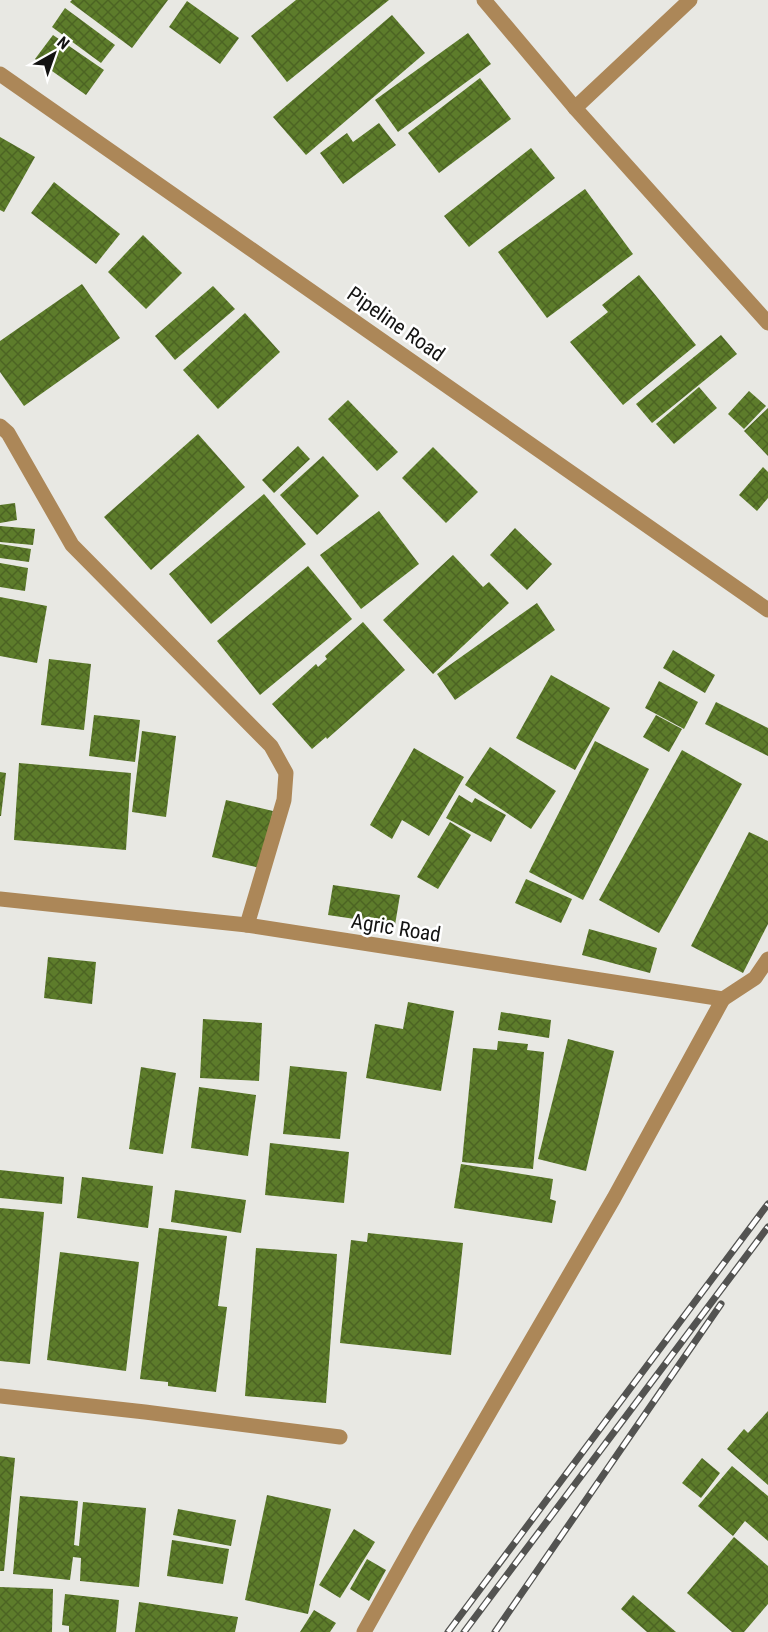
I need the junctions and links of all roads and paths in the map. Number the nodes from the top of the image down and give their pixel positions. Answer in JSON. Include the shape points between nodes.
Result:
{"nodes":[{"id":1,"x":484,"y":0,"type":"edge"},
{"id":2,"x":690,"y":0,"type":"edge"},
{"id":3,"x":0,"y":74,"type":"edge"},
{"id":4,"x":575,"y":108,"type":"junction"},
{"id":5,"x":768,"y":323,"type":"edge"},
{"id":6,"x":0,"y":426,"type":"edge"},
{"id":7,"x":768,"y":610,"type":"edge"},
{"id":8,"x":0,"y":899,"type":"edge"},
{"id":9,"x":247,"y":925,"type":"junction"},
{"id":10,"x":768,"y":959,"type":"edge"},
{"id":11,"x":723,"y":999,"type":"junction"},
{"id":12,"x":0,"y":1396,"type":"edge"},
{"id":13,"x":340,"y":1437,"type":"dead end"},
{"id":14,"x":364,"y":1632,"type":"edge"}],
"edges":[{"from":1,"to":4,"type":"street"},
{"from":2,"to":4,"type":"street"},
{"from":3,"to":7,"type":"street","name":"Pipeline Road"},
{"from":4,"to":5,"type":"street"},
{"from":6,"to":9,"type":"street","via":[[72,545],[271,746],[286,773],[284,800]]},
{"from":8,"to":9,"type":"street","name":"Agric Road"},
{"from":9,"to":11,"type":"street","name":"Agric Road"},
{"from":10,"to":11,"type":"street","via":[[755,978]]},
{"from":11,"to":14,"type":"street","via":[[614,1198]]},
{"from":12,"to":13,"type":"street"}]}
